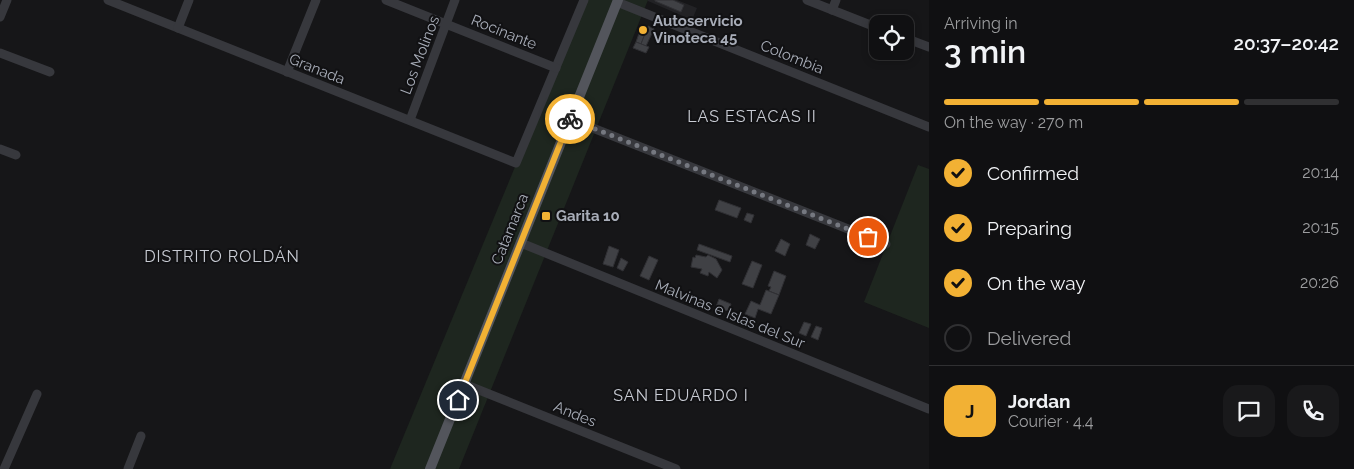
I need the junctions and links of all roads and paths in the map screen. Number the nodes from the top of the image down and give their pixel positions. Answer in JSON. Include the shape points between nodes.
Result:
{"nodes":[{"id":1,"x":7,"y":0,"type":"edge"},
{"id":2,"x":108,"y":0,"type":"edge"},
{"id":3,"x":189,"y":0,"type":"edge"},
{"id":4,"x":316,"y":0,"type":"edge"},
{"id":5,"x":386,"y":0,"type":"edge"},
{"id":6,"x":455,"y":0,"type":"edge"},
{"id":7,"x":584,"y":0,"type":"edge"},
{"id":8,"x":807,"y":0,"type":"edge"},
{"id":9,"x":836,"y":0,"type":"edge"},
{"id":10,"x":618,"y":1,"type":"edge"},
{"id":11,"x":832,"y":10,"type":"junction"},
{"id":12,"x":0,"y":17,"type":"edge"},
{"id":13,"x":446,"y":24,"type":"junction"},
{"id":14,"x":869,"y":24,"type":"edge"},
{"id":15,"x":178,"y":28,"type":"junction"},
{"id":16,"x":914,"y":42,"type":"edge"},
{"id":17,"x":928,"y":47,"type":"edge"},
{"id":18,"x":0,"y":53,"type":"edge"},
{"id":19,"x":556,"y":68,"type":"junction"},
{"id":20,"x":50,"y":72,"type":"dead end"},
{"id":21,"x":287,"y":72,"type":"junction"},
{"id":22,"x":570,"y":119,"type":"junction"},
{"id":23,"x":410,"y":120,"type":"junction"},
{"id":24,"x":929,"y":127,"type":"edge"},
{"id":25,"x":0,"y":149,"type":"edge"},
{"id":26,"x":16,"y":155,"type":"dead end"},
{"id":27,"x":521,"y":243,"type":"junction"},
{"id":28,"x":886,"y":244,"type":"dead end"},
{"id":29,"x":464,"y":384,"type":"junction"},
{"id":30,"x":37,"y":394,"type":"dead end"},
{"id":31,"x":929,"y":409,"type":"edge"},
{"id":32,"x":141,"y":436,"type":"dead end"},
{"id":33,"x":4,"y":469,"type":"edge"},
{"id":34,"x":128,"y":469,"type":"edge"},
{"id":35,"x":430,"y":469,"type":"edge"},
{"id":36,"x":676,"y":469,"type":"edge"}],
"edges":[{"from":1,"to":12,"type":"street"},
{"from":2,"to":15,"type":"street","name":"Granada"},
{"from":3,"to":15,"type":"street"},
{"from":4,"to":21,"type":"street"},
{"from":5,"to":13,"type":"street","name":"Rocinante"},
{"from":6,"to":13,"type":"street","name":"Los Molinos"},
{"from":7,"to":19,"type":"street"},
{"from":8,"to":11,"type":"street"},
{"from":9,"to":11,"type":"street"},
{"from":10,"to":22,"type":"main road","name":"Catamarca"},
{"from":10,"to":24,"type":"street","name":"Colombia"},
{"from":11,"to":14,"type":"street"},
{"from":13,"to":19,"type":"street","name":"Rocinante"},
{"from":13,"to":23,"type":"street","name":"Los Molinos"},
{"from":15,"to":21,"type":"street","name":"Granada"},
{"from":16,"to":17,"type":"street"},
{"from":18,"to":20,"type":"street"},
{"from":19,"to":23,"type":"street","name":"Granada","via":[[516,163]]},
{"from":21,"to":23,"type":"street","name":"Granada"},
{"from":22,"to":27,"type":"main road","name":"Catamarca"},
{"from":22,"to":28,"type":"street"},
{"from":25,"to":26,"type":"street"},
{"from":27,"to":29,"type":"main road","name":"Catamarca"},
{"from":27,"to":31,"type":"street","name":"Malvinas e Islas del Sur"},
{"from":29,"to":35,"type":"main road","name":"Catamarca"},
{"from":29,"to":36,"type":"street","name":"Andes"},
{"from":30,"to":33,"type":"street"},
{"from":32,"to":34,"type":"street"}]}
